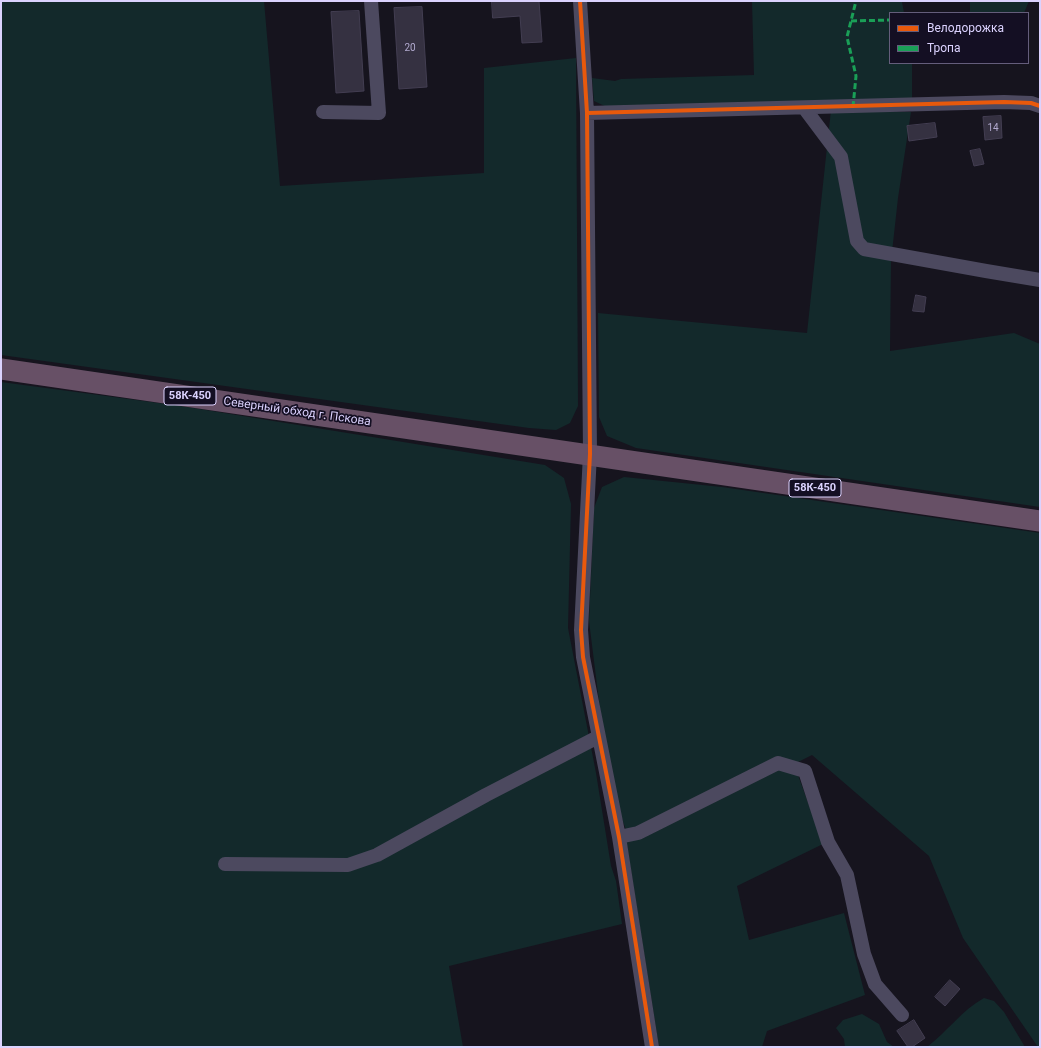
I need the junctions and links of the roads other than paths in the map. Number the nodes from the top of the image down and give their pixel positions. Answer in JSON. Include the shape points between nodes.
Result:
{"nodes":[{"id":1,"x":371,"y":1,"type":"edge"},
{"id":2,"x":580,"y":1,"type":"edge"},
{"id":3,"x":1040,"y":106,"type":"edge"},
{"id":4,"x":805,"y":108,"type":"junction"},
{"id":5,"x":323,"y":112,"type":"dead end"},
{"id":6,"x":587,"y":113,"type":"junction"},
{"id":7,"x":1040,"y":280,"type":"edge"},
{"id":8,"x":1,"y":369,"type":"edge"},
{"id":9,"x":590,"y":454,"type":"junction"},
{"id":10,"x":1040,"y":521,"type":"edge"},
{"id":11,"x":598,"y":737,"type":"junction"},
{"id":12,"x":619,"y":837,"type":"junction"},
{"id":13,"x":225,"y":864,"type":"dead end"},
{"id":14,"x":902,"y":1015,"type":"dead end"},
{"id":15,"x":652,"y":1047,"type":"edge"}],
"edges":[{"from":1,"to":5,"type":"street","via":[[379,113]]},
{"from":2,"to":6,"type":"street"},
{"from":3,"to":4,"type":"street","via":[[1004,102]]},
{"from":4,"to":6,"type":"street"},
{"from":4,"to":7,"type":"street","via":[[841,157],[857,241],[864,249]]},
{"from":6,"to":9,"type":"street"},
{"from":8,"to":9,"type":"highway","name":"Северный обход г. Пскова","number":"58К-450"},
{"from":9,"to":10,"type":"highway","number":"58К-450"},
{"from":9,"to":11,"type":"street","via":[[581,630],[583,657]]},
{"from":11,"to":12,"type":"street"},
{"from":11,"to":13,"type":"street","via":[[377,855],[348,865]]},
{"from":12,"to":14,"type":"street","via":[[638,833],[778,763],[805,771],[828,842],[847,875],[864,954],[875,984]]},
{"from":12,"to":15,"type":"street"}]}
